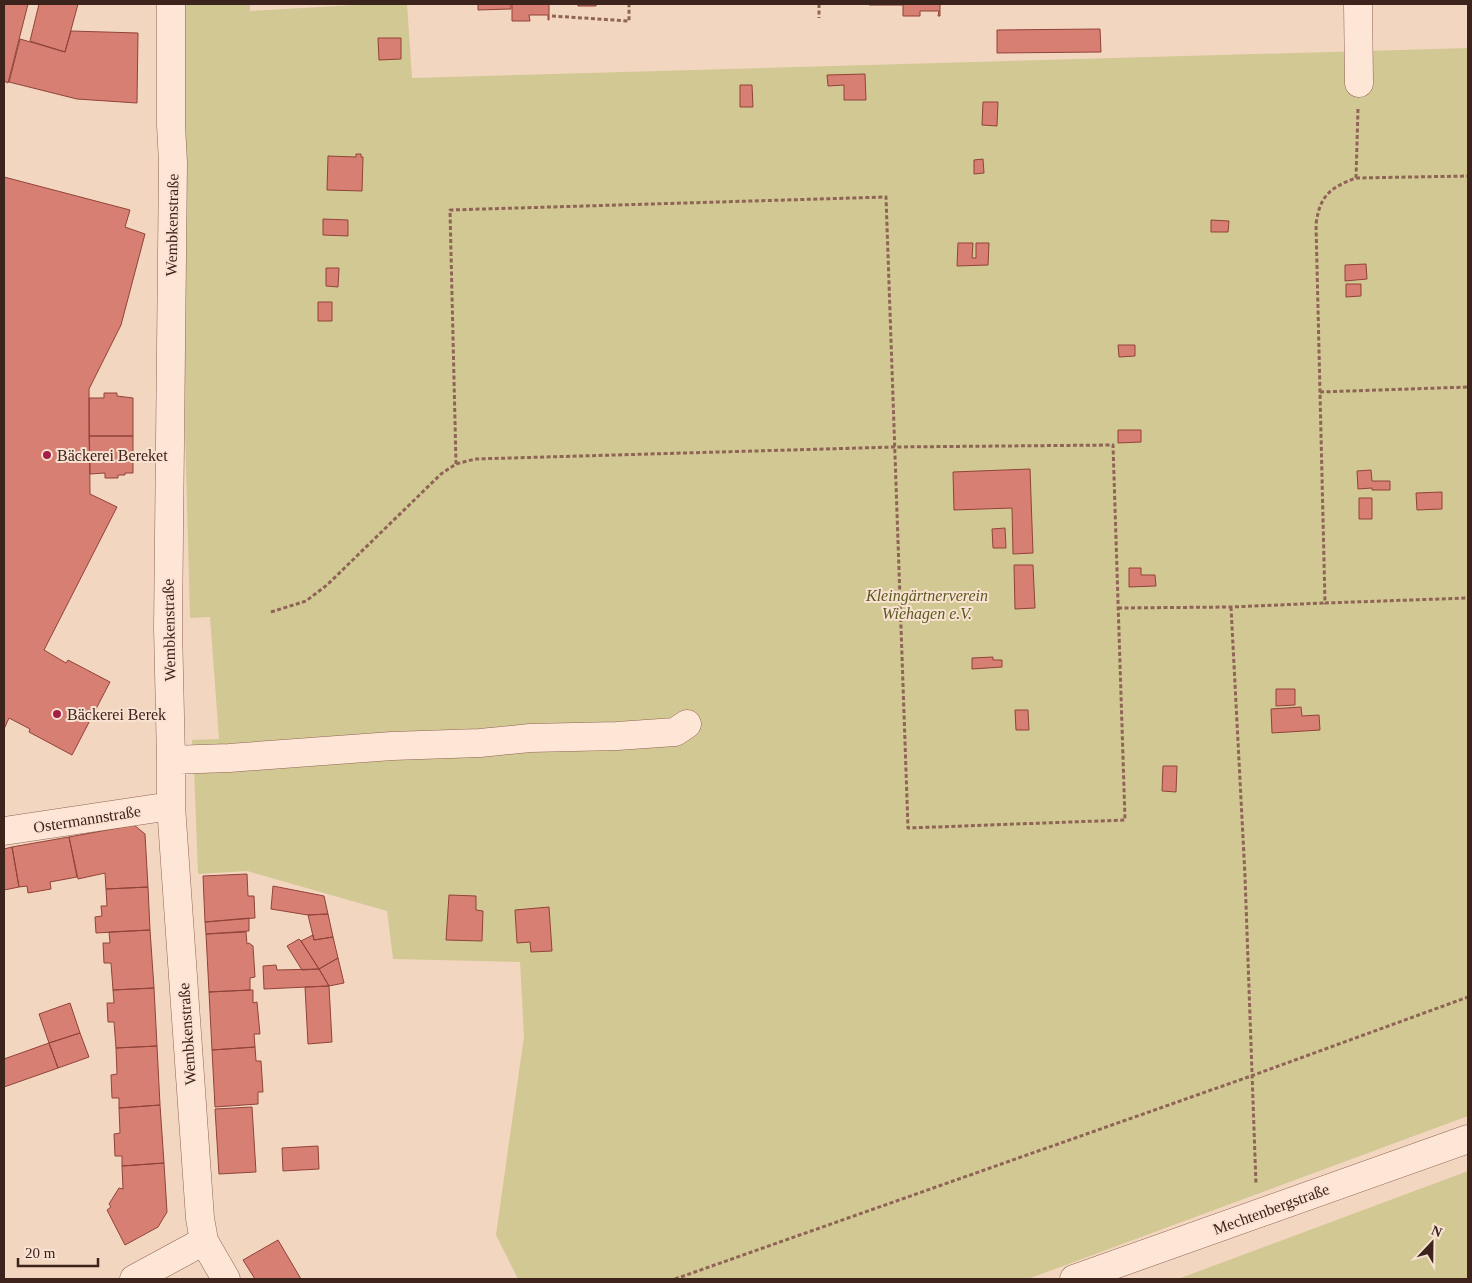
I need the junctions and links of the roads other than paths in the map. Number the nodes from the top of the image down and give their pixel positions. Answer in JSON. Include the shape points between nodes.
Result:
{"nodes":[{"id":1,"x":171,"y":4,"type":"edge"},
{"id":2,"x":1358,"y":4,"type":"edge"},
{"id":3,"x":1358,"y":83,"type":"road end"},
{"id":4,"x":687,"y":724,"type":"dead end"},
{"id":5,"x":171,"y":760,"type":"junction"},
{"id":6,"x":171,"y":806,"type":"junction"},
{"id":7,"x":4,"y":832,"type":"edge"},
{"id":8,"x":1468,"y":1139,"type":"edge"},
{"id":9,"x":204,"y":1242,"type":"junction"},
{"id":10,"x":134,"y":1279,"type":"edge"},
{"id":11,"x":226,"y":1279,"type":"edge"},
{"id":12,"x":1074,"y":1279,"type":"edge"}],
"edges":[{"from":1,"to":5,"type":"street","name":"Wembkenstraße","via":[[173,163],[168,628]]},
{"from":2,"to":3,"type":"street"},
{"from":4,"to":5,"type":"street","via":[[675,732]]},
{"from":5,"to":6,"type":"street","name":"Wembkenstraße"},
{"from":6,"to":7,"type":"street","name":"Ostermannstraße"},
{"from":6,"to":9,"type":"street","name":"Wembkenstraße"},
{"from":8,"to":12,"type":"street","name":"Mechtenbergstraße"},
{"from":9,"to":10,"type":"street"},
{"from":9,"to":11,"type":"street","name":"Wembkenstraße"}]}
